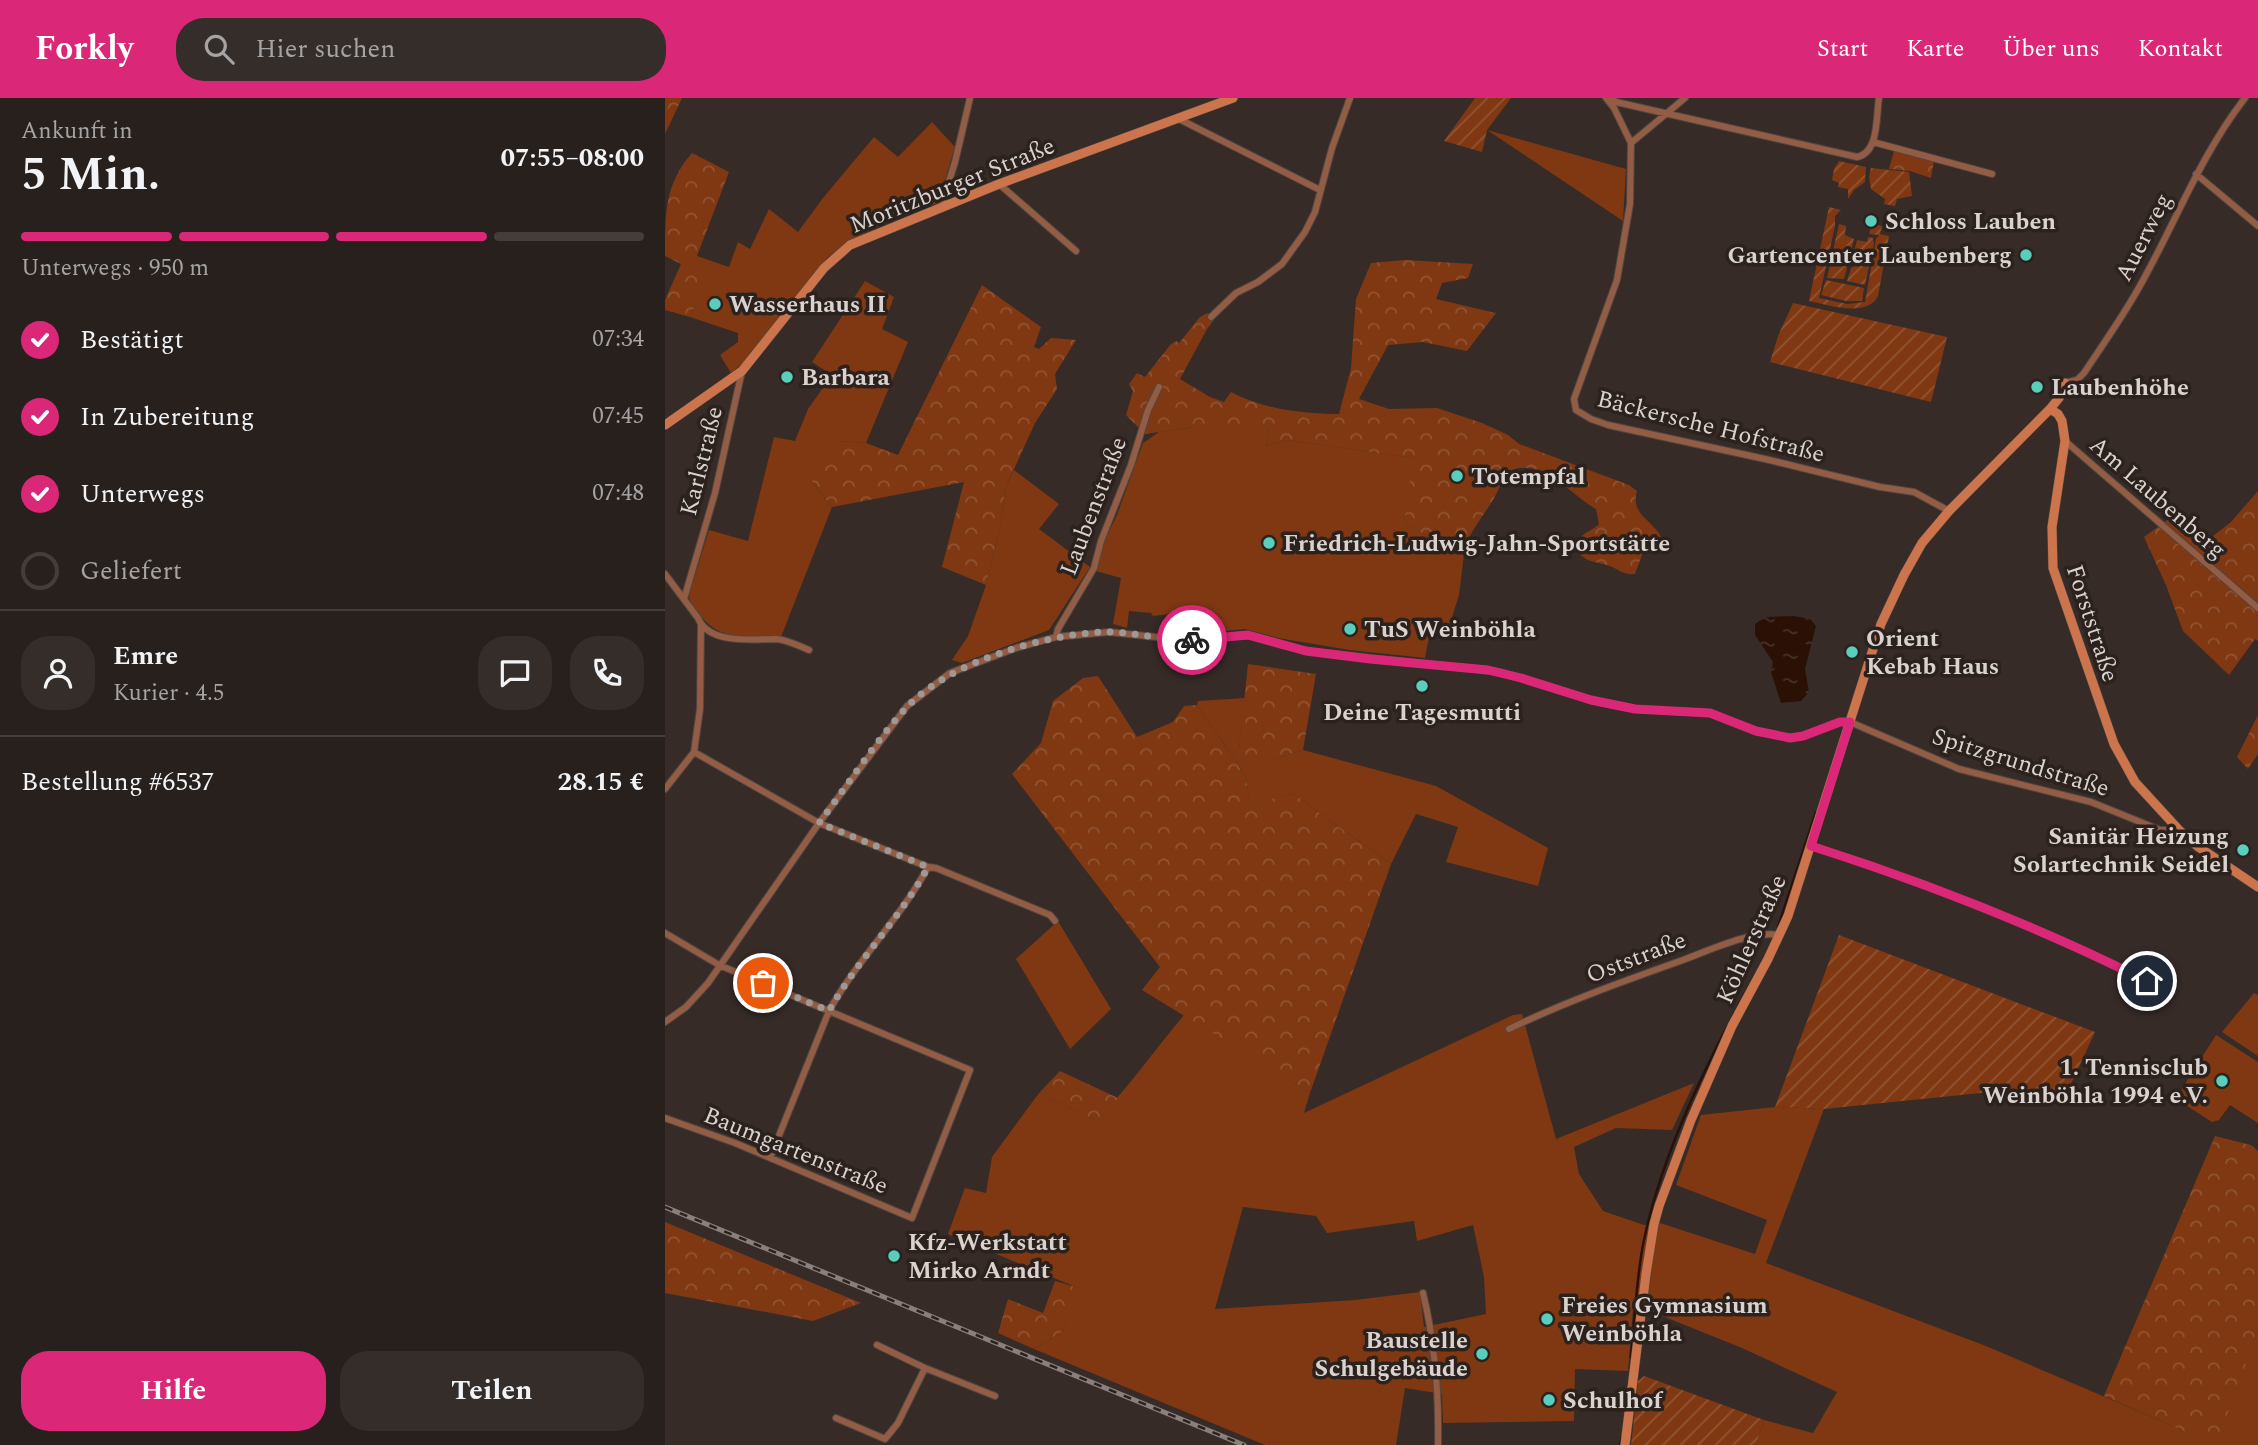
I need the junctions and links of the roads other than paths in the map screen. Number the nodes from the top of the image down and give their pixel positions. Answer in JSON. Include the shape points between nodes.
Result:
{"nodes":[{"id":1,"x":970,"y":98,"type":"edge"},
{"id":2,"x":1233,"y":98,"type":"edge"},
{"id":3,"x":1350,"y":98,"type":"edge"},
{"id":4,"x":1609,"y":98,"type":"edge"},
{"id":5,"x":1685,"y":98,"type":"edge"},
{"id":6,"x":1878,"y":98,"type":"edge"},
{"id":7,"x":2245,"y":98,"type":"edge"},
{"id":8,"x":1668,"y":113,"type":"junction"},
{"id":9,"x":1177,"y":118,"type":"junction"},
{"id":10,"x":1873,"y":142,"type":"junction"},
{"id":11,"x":1631,"y":143,"type":"junction"},
{"id":12,"x":1992,"y":174,"type":"dead end"},
{"id":13,"x":2196,"y":174,"type":"junction"},
{"id":14,"x":999,"y":184,"type":"junction"},
{"id":15,"x":1320,"y":190,"type":"junction"},
{"id":16,"x":941,"y":207,"type":"junction"},
{"id":17,"x":2258,"y":226,"type":"edge"},
{"id":18,"x":1076,"y":251,"type":"dead end"},
{"id":19,"x":1211,"y":317,"type":"dead end"},
{"id":20,"x":742,"y":371,"type":"junction"},
{"id":21,"x":2065,"y":383,"type":"joint"},
{"id":22,"x":1159,"y":387,"type":"dead end"},
{"id":23,"x":2050,"y":409,"type":"junction"},
{"id":24,"x":665,"y":425,"type":"edge"},
{"id":25,"x":2065,"y":441,"type":"junction"},
{"id":26,"x":1949,"y":510,"type":"junction"},
{"id":27,"x":665,"y":575,"type":"edge"},
{"id":28,"x":684,"y":599,"type":"junction"},
{"id":29,"x":2258,"y":608,"type":"edge"},
{"id":30,"x":701,"y":625,"type":"junction"},
{"id":31,"x":1056,"y":637,"type":"junction"},
{"id":32,"x":809,"y":650,"type":"dead end"},
{"id":33,"x":1850,"y":722,"type":"junction"},
{"id":34,"x":694,"y":752,"type":"junction"},
{"id":35,"x":665,"y":789,"type":"edge"},
{"id":36,"x":819,"y":823,"type":"junction"},
{"id":37,"x":2179,"y":830,"type":"junction"},
{"id":38,"x":1811,"y":846,"type":"junction"},
{"id":39,"x":928,"y":867,"type":"junction"},
{"id":40,"x":2258,"y":887,"type":"edge"},
{"id":41,"x":1055,"y":921,"type":"dead end"},
{"id":42,"x":665,"y":933,"type":"edge"},
{"id":43,"x":1780,"y":935,"type":"junction"},
{"id":44,"x":719,"y":965,"type":"junction"},
{"id":45,"x":2165,"y":991,"type":"dead end"},
{"id":46,"x":829,"y":1011,"type":"junction"},
{"id":47,"x":665,"y":1022,"type":"edge"},
{"id":48,"x":1509,"y":1029,"type":"dead end"},
{"id":49,"x":665,"y":1118,"type":"edge"},
{"id":50,"x":769,"y":1158,"type":"junction"},
{"id":51,"x":1423,"y":1293,"type":"dead end"},
{"id":52,"x":877,"y":1345,"type":"dead end"},
{"id":53,"x":925,"y":1367,"type":"junction"},
{"id":54,"x":995,"y":1395,"type":"dead end"},
{"id":55,"x":836,"y":1418,"type":"dead end"},
{"id":56,"x":884,"y":1442,"type":"edge"},
{"id":57,"x":1438,"y":1445,"type":"edge"},
{"id":58,"x":1625,"y":1445,"type":"edge"}],
"edges":[{"from":1,"to":16,"type":"street"},
{"from":2,"to":9,"type":"street","name":"Moritzburger Straße"},
{"from":3,"to":15,"type":"street"},
{"from":4,"to":8,"type":"street"},
{"from":4,"to":11,"type":"street","name":"Bäckersche Hofstraße"},
{"from":5,"to":8,"type":"street"},
{"from":6,"to":10,"type":"street"},
{"from":7,"to":13,"type":"street","name":"Auerweg","via":[[2222,127]]},
{"from":8,"to":10,"type":"street","via":[[1848,156],[1866,155]]},
{"from":8,"to":11,"type":"street"},
{"from":9,"to":14,"type":"street","name":"Moritzburger Straße"},
{"from":9,"to":15,"type":"street"},
{"from":10,"to":12,"type":"street"},
{"from":11,"to":26,"type":"street","name":"Bäckersche Hofstraße","via":[[1630,204],[1621,268],[1574,399],[1576,410],[1608,425],[1915,492]]},
{"from":13,"to":17,"type":"street"},
{"from":13,"to":21,"type":"street","name":"Auerweg","via":[[2137,292],[2084,373]]},
{"from":14,"to":16,"type":"street","name":"Moritzburger Straße"},
{"from":14,"to":18,"type":"street"},
{"from":15,"to":19,"type":"street","via":[[1312,220],[1287,259],[1236,293]]},
{"from":16,"to":20,"type":"street","name":"Moritzburger Straße","via":[[858,241],[833,258]]},
{"from":20,"to":24,"type":"street","name":"Moritzburger Straße"},
{"from":20,"to":28,"type":"street","name":"Karlstraße","via":[[715,493]]},
{"from":21,"to":23,"type":"street","name":"Köhlerstraße"},
{"from":22,"to":31,"type":"street","name":"Laubenstraße","via":[[1094,568]]},
{"from":23,"to":25,"type":"street","via":[[2062,421]]},
{"from":23,"to":26,"type":"street","name":"Köhlerstraße"},
{"from":25,"to":29,"type":"street","name":"Am Laubenberg"},
{"from":25,"to":37,"type":"street","name":"Forststraße","via":[[2052,527],[2056,580],[2122,760],[2143,792]]},
{"from":26,"to":33,"type":"street","name":"Köhlerstraße","via":[[1922,544],[1887,610]]},
{"from":27,"to":28,"type":"street"},
{"from":28,"to":30,"type":"street"},
{"from":30,"to":32,"type":"street","via":[[733,638],[777,639]]},
{"from":30,"to":34,"type":"street","via":[[700,709]]},
{"from":31,"to":33,"type":"street","via":[[1109,632],[1184,640],[1248,635],[1306,651],[1500,672],[1591,700],[1635,709],[1710,713],[1790,738]]},
{"from":31,"to":36,"type":"street","via":[[950,673],[907,706]]},
{"from":33,"to":37,"type":"street","name":"Spitzgrundstraße","via":[[1959,769],[2091,802],[2160,830]]},
{"from":33,"to":38,"type":"street","name":"Köhlerstraße"},
{"from":34,"to":35,"type":"street"},
{"from":34,"to":36,"type":"street"},
{"from":36,"to":39,"type":"street"},
{"from":36,"to":44,"type":"street"},
{"from":37,"to":40,"type":"street","name":"Spitzgrundstraße"},
{"from":38,"to":43,"type":"street","name":"Köhlerstraße"},
{"from":38,"to":45,"type":"street","via":[[1983,906]]},
{"from":39,"to":41,"type":"street","via":[[1029,905]]},
{"from":39,"to":46,"type":"street"},
{"from":42,"to":44,"type":"street"},
{"from":43,"to":48,"type":"street","name":"Oststraße","via":[[1768,933],[1716,948]]},
{"from":43,"to":58,"type":"street","name":"Köhlerstraße","via":[[1696,1108],[1654,1224]]},
{"from":44,"to":46,"type":"street"},
{"from":44,"to":47,"type":"street","via":[[698,995]]},
{"from":46,"to":50,"type":"street"},
{"from":46,"to":50,"type":"street","name":"Baumgartenstraße","via":[[970,1070],[912,1218]]},
{"from":49,"to":50,"type":"street","name":"Baumgartenstraße"},
{"from":51,"to":57,"type":"street","via":[[1433,1332]]},
{"from":52,"to":53,"type":"street"},
{"from":53,"to":54,"type":"street"},
{"from":53,"to":56,"type":"street"},
{"from":55,"to":56,"type":"street"}]}
